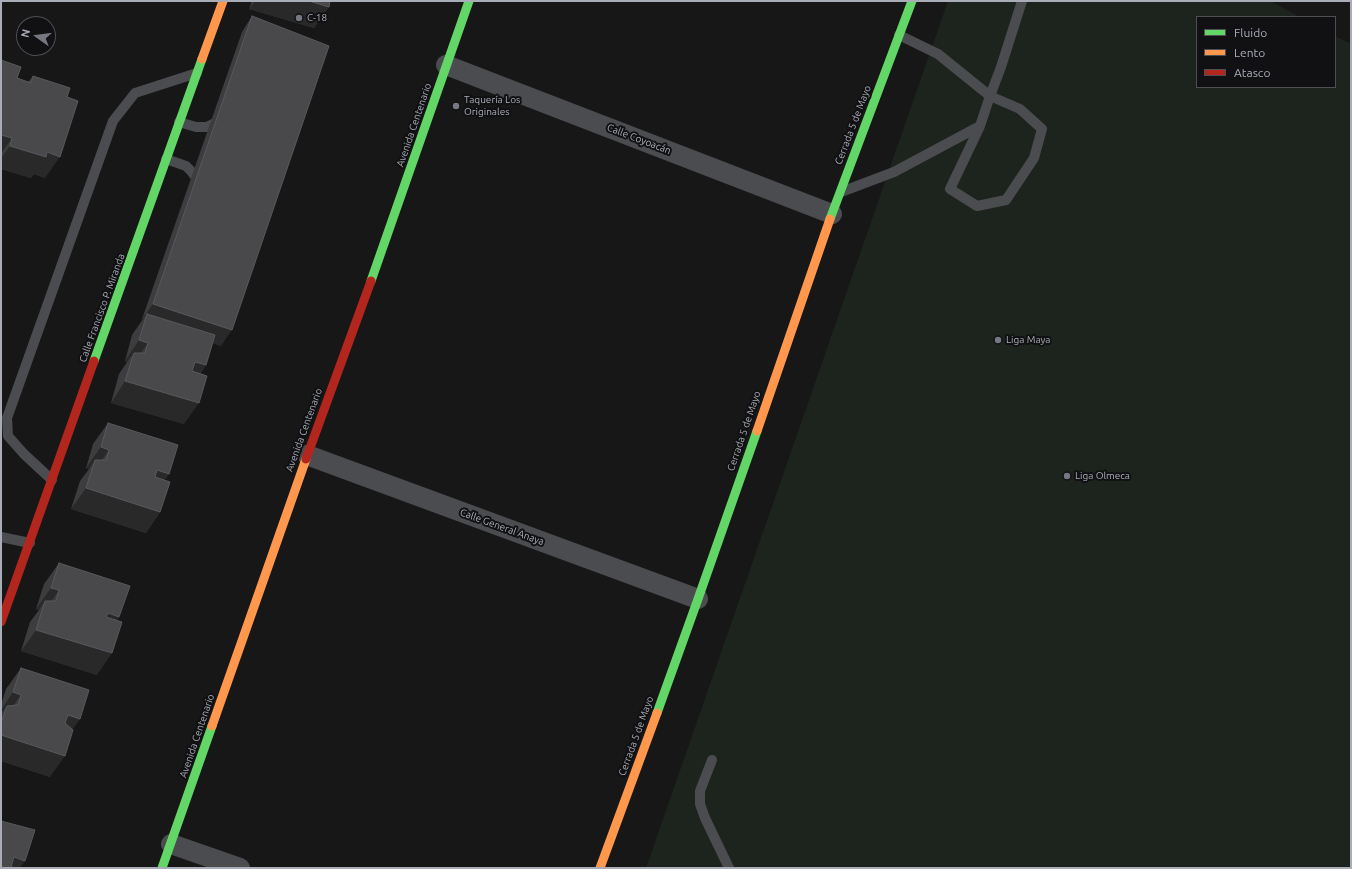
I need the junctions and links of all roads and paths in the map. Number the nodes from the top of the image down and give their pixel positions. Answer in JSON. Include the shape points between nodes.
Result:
{"nodes":[{"id":1,"x":222,"y":1,"type":"edge"},
{"id":2,"x":469,"y":1,"type":"edge"},
{"id":3,"x":912,"y":1,"type":"edge"},
{"id":4,"x":1022,"y":1,"type":"edge"},
{"id":5,"x":899,"y":35,"type":"junction"},
{"id":6,"x":446,"y":65,"type":"junction"},
{"id":7,"x":197,"y":73,"type":"junction"},
{"id":8,"x":990,"y":96,"type":"junction"},
{"id":9,"x":223,"y":110,"type":"edge"},
{"id":10,"x":179,"y":122,"type":"junction"},
{"id":11,"x":980,"y":126,"type":"junction"},
{"id":12,"x":166,"y":159,"type":"junction"},
{"id":13,"x":840,"y":193,"type":"junction"},
{"id":14,"x":196,"y":197,"type":"edge"},
{"id":15,"x":832,"y":214,"type":"junction"},
{"id":16,"x":307,"y":455,"type":"junction"},
{"id":17,"x":52,"y":480,"type":"junction"},
{"id":18,"x":1,"y":536,"type":"edge"},
{"id":19,"x":30,"y":543,"type":"junction"},
{"id":20,"x":698,"y":599,"type":"junction"},
{"id":21,"x":1,"y":622,"type":"edge"},
{"id":22,"x":712,"y":760,"type":"dead end"},
{"id":23,"x":171,"y":844,"type":"junction"},
{"id":24,"x":162,"y":868,"type":"edge"},
{"id":25,"x":240,"y":868,"type":"edge"},
{"id":26,"x":600,"y":868,"type":"edge"},
{"id":27,"x":729,"y":868,"type":"edge"}],
"edges":[{"from":1,"to":7,"type":"main road","name":"Calle Francisco P. Miranda"},
{"from":2,"to":6,"type":"main road","name":"Avenida Centenario"},
{"from":3,"to":5,"type":"main road","name":"Cerrada 5 de Mayo"},
{"from":4,"to":8,"type":"lane"},
{"from":5,"to":8,"type":"lane","via":[[938,54]]},
{"from":5,"to":13,"type":"main road","name":"Cerrada 5 de Mayo"},
{"from":6,"to":15,"type":"street","name":"Calle Coyoacán"},
{"from":6,"to":16,"type":"main road","name":"Avenida Centenario"},
{"from":7,"to":10,"type":"main road","name":"Calle Francisco P. Miranda"},
{"from":7,"to":17,"type":"lane","via":[[134,93],[113,121],[7,418],[8,436]]},
{"from":8,"to":11,"type":"lane"},
{"from":8,"to":11,"type":"lane","via":[[1020,110],[1042,129],[1034,158],[1006,200],[976,206],[950,189]]},
{"from":9,"to":10,"type":"lane","via":[[215,123],[207,127]]},
{"from":10,"to":12,"type":"main road","name":"Calle Francisco P. Miranda"},
{"from":11,"to":13,"type":"lane","via":[[894,172]]},
{"from":12,"to":14,"type":"lane","via":[[186,166],[192,171],[197,179]]},
{"from":12,"to":17,"type":"main road","name":"Calle Francisco P. Miranda"},
{"from":13,"to":15,"type":"main road","name":"Cerrada 5 de Mayo"},
{"from":15,"to":20,"type":"main road","name":"Cerrada 5 de Mayo"},
{"from":16,"to":20,"type":"street","name":"Calle General Anaya"},
{"from":16,"to":23,"type":"main road","name":"Avenida Centenario"},
{"from":17,"to":19,"type":"main road","name":"Calle Francisco P. Miranda"},
{"from":18,"to":19,"type":"lane"},
{"from":19,"to":21,"type":"main road","name":"Calle Francisco P. Miranda"},
{"from":20,"to":26,"type":"main road","name":"Cerrada 5 de Mayo"},
{"from":22,"to":27,"type":"lane","via":[[700,791],[700,804]]},
{"from":23,"to":24,"type":"main road","name":"Avenida Centenario"},
{"from":23,"to":25,"type":"street"}]}
